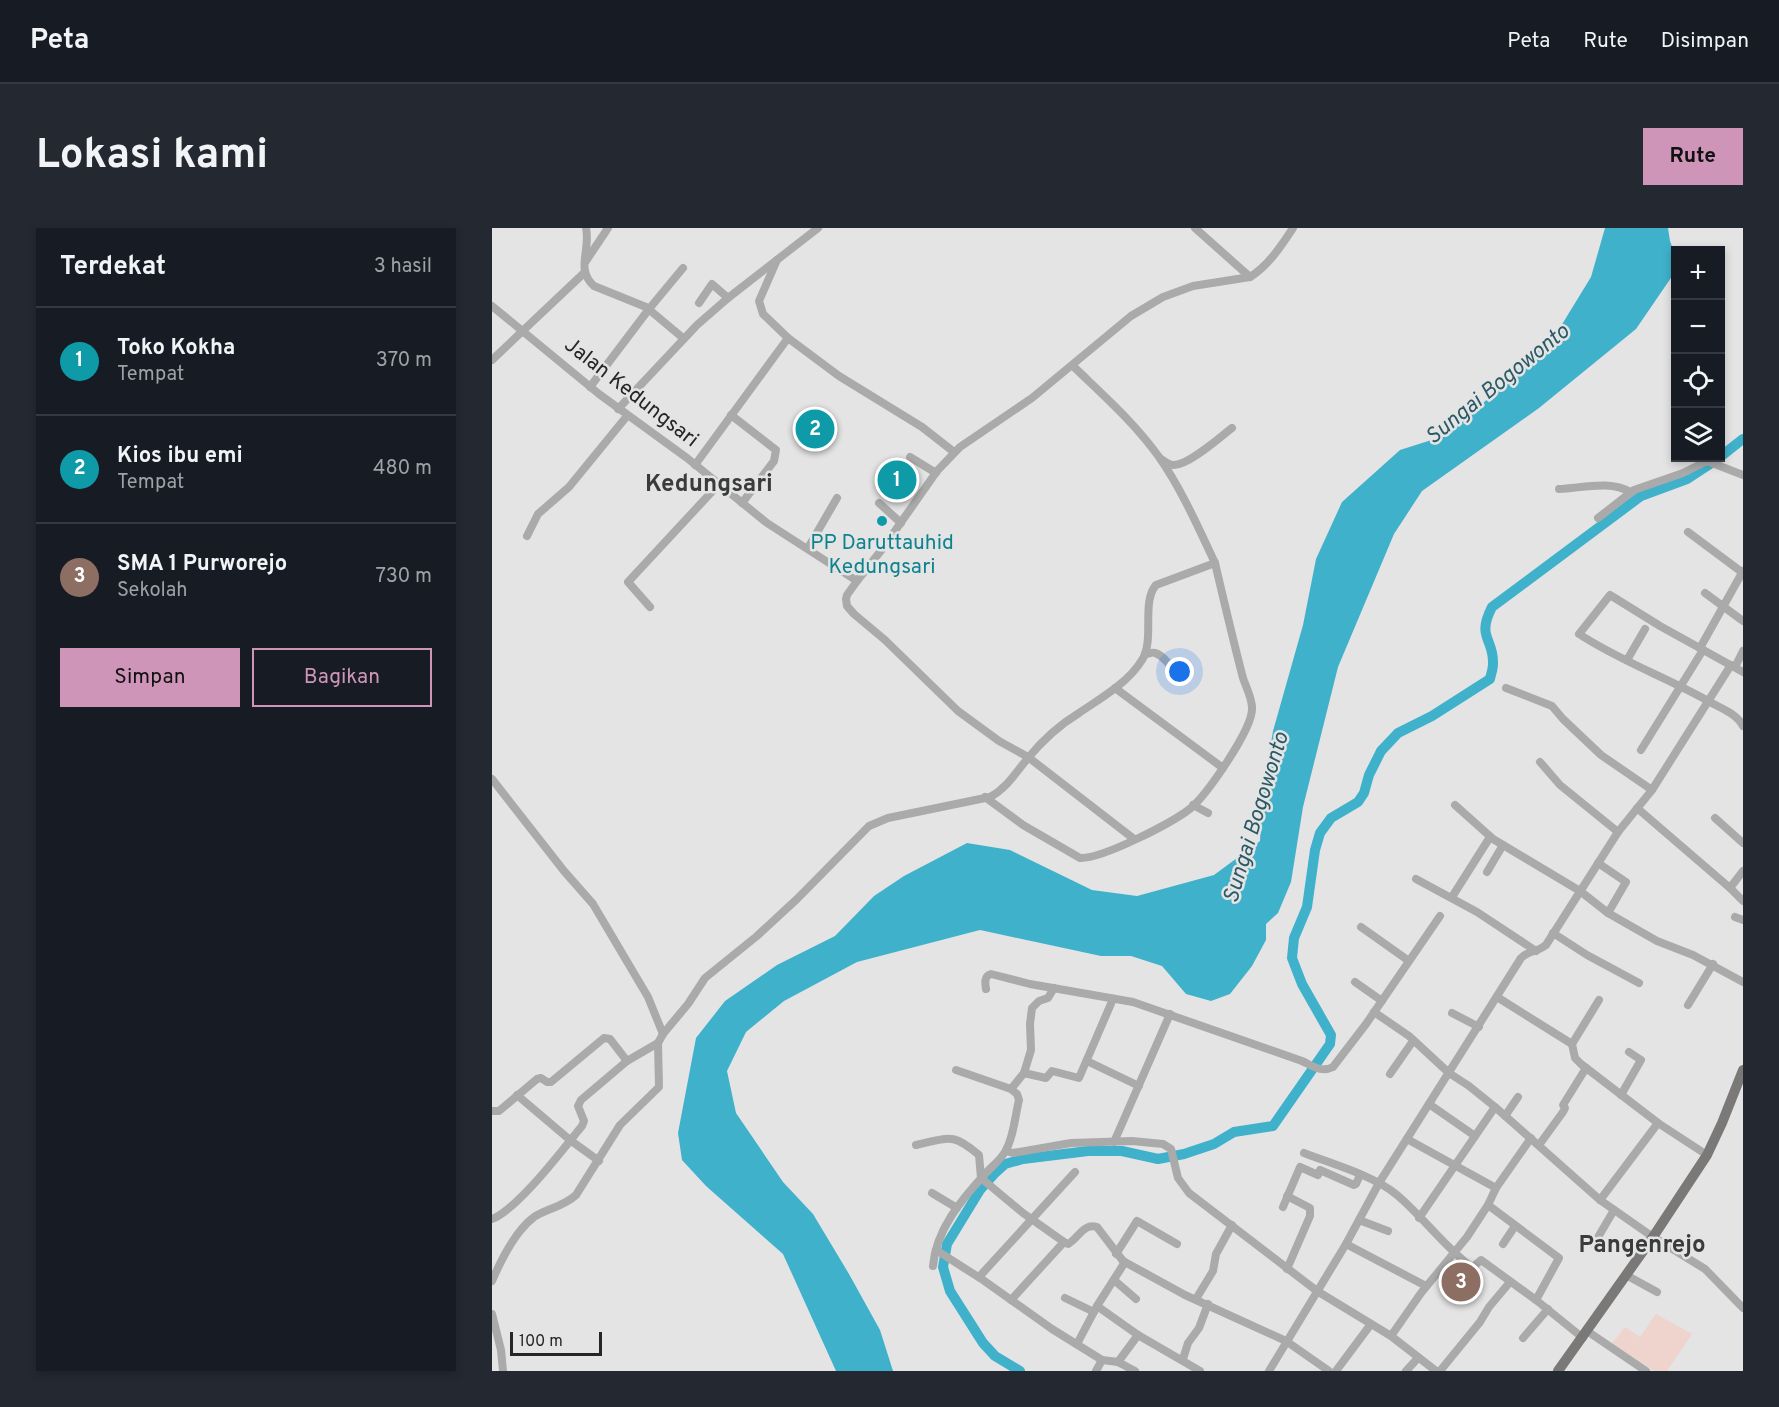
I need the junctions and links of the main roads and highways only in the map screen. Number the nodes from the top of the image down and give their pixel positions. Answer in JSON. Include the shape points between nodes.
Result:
{"nodes":[{"id":1,"x":1743,"y":1070,"type":"edge"},
{"id":2,"x":1558,"y":1371,"type":"edge"}],
"edges":[{"from":1,"to":2,"type":"main road","via":[[1707,1155]]}]}
